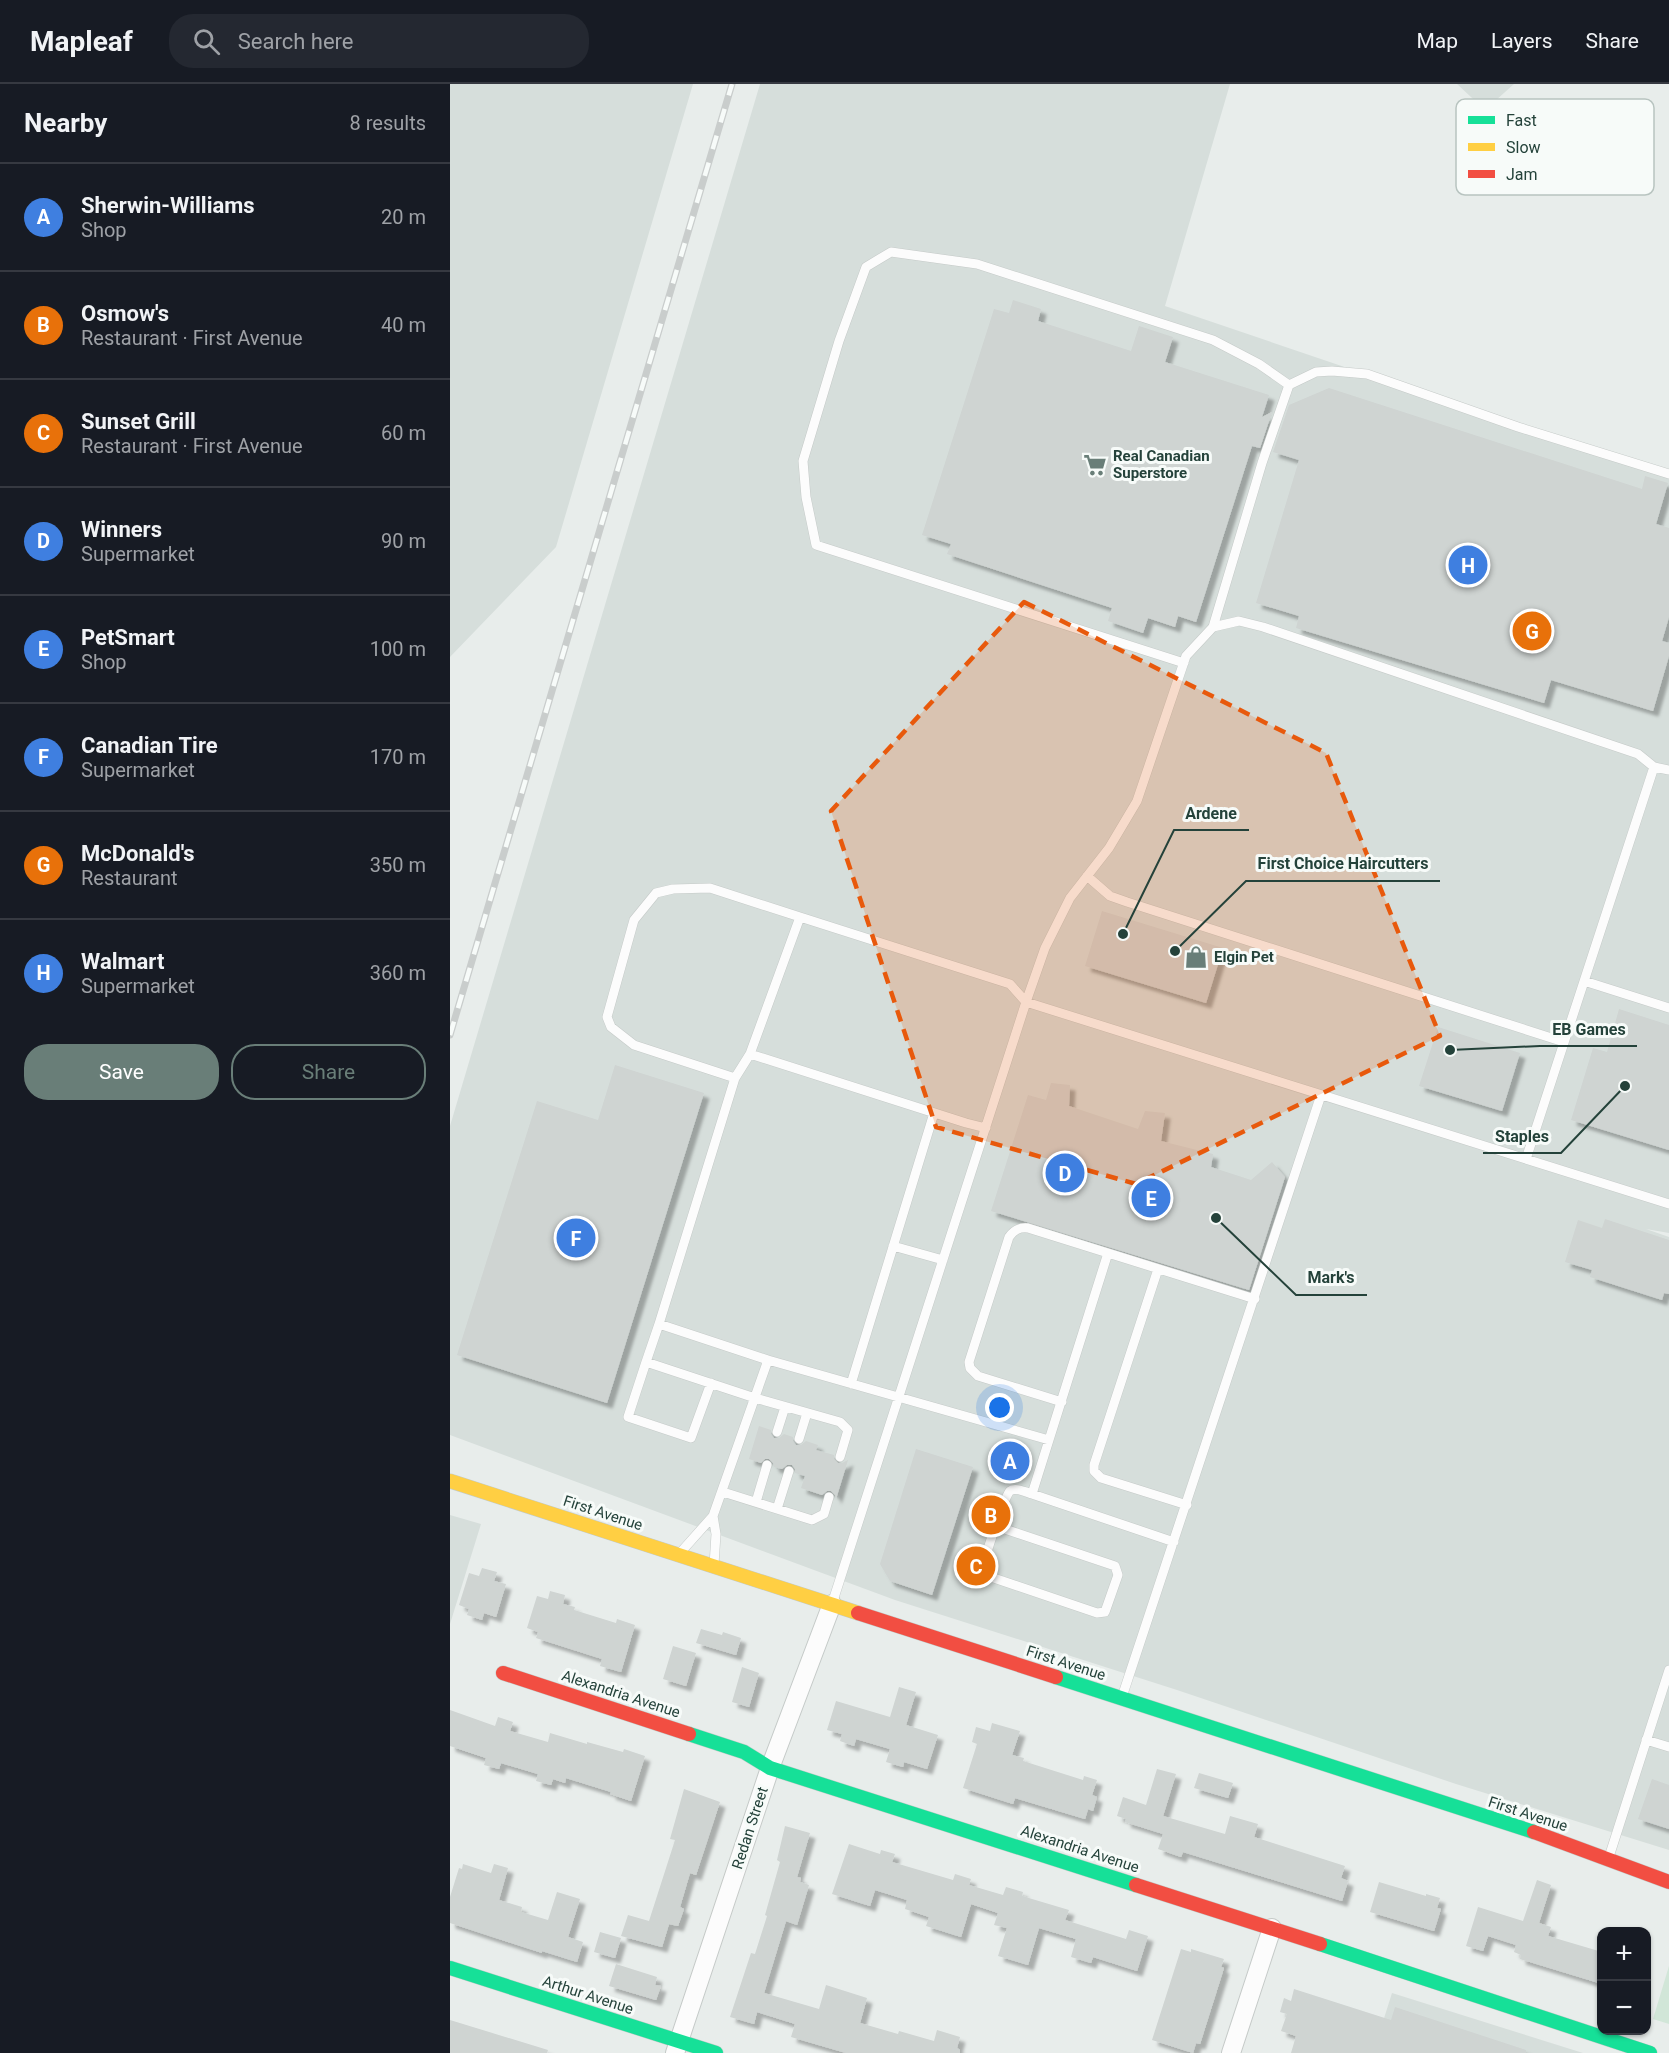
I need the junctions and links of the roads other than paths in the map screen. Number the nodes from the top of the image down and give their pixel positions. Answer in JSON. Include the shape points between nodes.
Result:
{"nodes":[{"id":1,"x":1289,"y":385,"type":"junction"},
{"id":2,"x":1669,"y":474,"type":"edge"},
{"id":3,"x":1213,"y":627,"type":"junction"},
{"id":4,"x":1184,"y":663,"type":"junction"},
{"id":5,"x":1654,"y":767,"type":"junction"},
{"id":6,"x":1669,"y":770,"type":"edge"},
{"id":7,"x":1087,"y":876,"type":"junction"},
{"id":8,"x":800,"y":918,"type":"junction"},
{"id":9,"x":1584,"y":981,"type":"junction"},
{"id":10,"x":1026,"y":1002,"type":"junction"},
{"id":11,"x":1669,"y":1008,"type":"edge"},
{"id":12,"x":1564,"y":1042,"type":"junction"},
{"id":13,"x":750,"y":1054,"type":"junction"},
{"id":14,"x":735,"y":1078,"type":"junction"},
{"id":15,"x":1321,"y":1095,"type":"junction"},
{"id":16,"x":934,"y":1113,"type":"junction"},
{"id":17,"x":986,"y":1128,"type":"junction"},
{"id":18,"x":1526,"y":1160,"type":"junction"},
{"id":19,"x":1669,"y":1204,"type":"edge"},
{"id":20,"x":893,"y":1246,"type":"junction"},
{"id":21,"x":1108,"y":1253,"type":"junction"},
{"id":22,"x":943,"y":1260,"type":"junction"},
{"id":23,"x":1158,"y":1269,"type":"junction"},
{"id":24,"x":1255,"y":1299,"type":"junction"},
{"id":25,"x":659,"y":1324,"type":"junction"},
{"id":26,"x":768,"y":1360,"type":"junction"},
{"id":27,"x":646,"y":1362,"type":"junction"},
{"id":28,"x":711,"y":1383,"type":"junction"},
{"id":29,"x":851,"y":1384,"type":"junction"},
{"id":30,"x":755,"y":1398,"type":"junction"},
{"id":31,"x":898,"y":1398,"type":"junction"},
{"id":32,"x":1062,"y":1402,"type":"junction"},
{"id":33,"x":785,"y":1407,"type":"junction"},
{"id":34,"x":807,"y":1413,"type":"junction"},
{"id":35,"x":777,"y":1432,"type":"dead end"},
{"id":36,"x":799,"y":1438,"type":"dead end"},
{"id":37,"x":1049,"y":1440,"type":"junction"},
{"id":38,"x":840,"y":1457,"type":"dead end"},
{"id":39,"x":767,"y":1465,"type":"dead end"},
{"id":40,"x":789,"y":1471,"type":"dead end"},
{"id":41,"x":450,"y":1481,"type":"edge"},
{"id":42,"x":723,"y":1492,"type":"junction"},
{"id":43,"x":1032,"y":1494,"type":"junction"},
{"id":44,"x":829,"y":1497,"type":"dead end"},
{"id":45,"x":756,"y":1502,"type":"junction"},
{"id":46,"x":1187,"y":1506,"type":"junction"},
{"id":47,"x":777,"y":1509,"type":"junction"},
{"id":48,"x":712,"y":1516,"type":"junction"},
{"id":49,"x":996,"y":1526,"type":"junction"},
{"id":50,"x":1174,"y":1542,"type":"junction"},
{"id":51,"x":678,"y":1555,"type":"junction"},
{"id":52,"x":714,"y":1566,"type":"junction"},
{"id":53,"x":832,"y":1604,"type":"junction"},
{"id":54,"x":1669,"y":1670,"type":"edge"},
{"id":55,"x":503,"y":1673,"type":"dead end"},
{"id":56,"x":1122,"y":1698,"type":"junction"},
{"id":57,"x":1646,"y":1740,"type":"junction"},
{"id":58,"x":1669,"y":1747,"type":"edge"},
{"id":59,"x":770,"y":1768,"type":"junction"},
{"id":60,"x":1608,"y":1859,"type":"junction"},
{"id":61,"x":1669,"y":1882,"type":"edge"},
{"id":62,"x":1272,"y":1928,"type":"junction"},
{"id":63,"x":450,"y":1968,"type":"edge"},
{"id":64,"x":677,"y":2047,"type":"edge"},
{"id":65,"x":716,"y":2053,"type":"edge"},
{"id":66,"x":1231,"y":2053,"type":"edge"},
{"id":67,"x":1650,"y":2053,"type":"edge"}],
"edges":[{"from":1,"to":2,"type":"lane","via":[[1316,372],[1367,374]]},
{"from":1,"to":3,"type":"lane"},
{"from":1,"to":4,"type":"lane","via":[[1213,340],[977,264],[891,252],[866,267],[838,341],[803,461],[816,545]]},
{"from":3,"to":4,"type":"lane"},
{"from":3,"to":5,"type":"lane","via":[[1239,621],[1263,627],[1638,754]]},
{"from":4,"to":7,"type":"lane","via":[[1137,801],[1110,848]]},
{"from":5,"to":6,"type":"lane"},
{"from":5,"to":9,"type":"lane"},
{"from":7,"to":10,"type":"lane","via":[[1070,898],[1045,948]]},
{"from":7,"to":12,"type":"lane","via":[[1110,896],[1127,902]]},
{"from":8,"to":10,"type":"lane","via":[[1010,984]]},
{"from":8,"to":13,"type":"lane"},
{"from":8,"to":14,"type":"lane","via":[[710,888],[656,893],[634,920],[607,1017],[611,1027],[634,1045]]},
{"from":9,"to":11,"type":"lane"},
{"from":9,"to":12,"type":"lane"},
{"from":10,"to":15,"type":"lane"},
{"from":10,"to":17,"type":"lane"},
{"from":12,"to":18,"type":"lane"},
{"from":13,"to":14,"type":"lane"},
{"from":13,"to":16,"type":"lane"},
{"from":14,"to":25,"type":"lane"},
{"from":15,"to":18,"type":"lane"},
{"from":15,"to":24,"type":"lane"},
{"from":16,"to":17,"type":"lane"},
{"from":16,"to":20,"type":"lane"},
{"from":17,"to":22,"type":"lane"},
{"from":18,"to":19,"type":"lane"},
{"from":20,"to":22,"type":"lane"},
{"from":20,"to":29,"type":"lane"},
{"from":21,"to":23,"type":"lane"},
{"from":21,"to":32,"type":"lane"},
{"from":21,"to":32,"type":"lane","via":[[1028,1228],[1013,1231],[969,1362],[978,1376]]},
{"from":22,"to":31,"type":"lane"},
{"from":23,"to":24,"type":"lane"},
{"from":23,"to":46,"type":"lane","via":[[1094,1471],[1101,1478]]},
{"from":24,"to":46,"type":"lane"},
{"from":25,"to":26,"type":"lane"},
{"from":25,"to":27,"type":"lane"},
{"from":26,"to":29,"type":"lane"},
{"from":26,"to":30,"type":"lane"},
{"from":27,"to":28,"type":"lane"},
{"from":27,"to":28,"type":"lane","via":[[628,1417],[691,1438]]},
{"from":28,"to":30,"type":"lane"},
{"from":29,"to":31,"type":"lane"},
{"from":30,"to":33,"type":"lane"},
{"from":30,"to":42,"type":"lane"},
{"from":31,"to":37,"type":"lane"},
{"from":31,"to":53,"type":"lane"},
{"from":32,"to":37,"type":"lane"},
{"from":33,"to":34,"type":"lane"},
{"from":33,"to":35,"type":"lane"},
{"from":34,"to":36,"type":"lane"},
{"from":34,"to":38,"type":"lane","via":[[840,1422],[848,1430]]},
{"from":37,"to":43,"type":"lane"},
{"from":39,"to":45,"type":"lane"},
{"from":40,"to":47,"type":"lane"},
{"from":41,"to":51,"type":"street","name":"First Avenue"},
{"from":42,"to":45,"type":"lane"},
{"from":42,"to":48,"type":"lane"},
{"from":43,"to":49,"type":"lane","via":[[1009,1491]]},
{"from":43,"to":50,"type":"lane"},
{"from":44,"to":47,"type":"lane","via":[[824,1514],[812,1520]]},
{"from":45,"to":47,"type":"lane"},
{"from":46,"to":50,"type":"lane"},
{"from":48,"to":51,"type":"lane"},
{"from":48,"to":52,"type":"lane","via":[[716,1534]]},
{"from":49,"to":49,"type":"lane","via":[[983,1565],[985,1575],[1097,1613],[1105,1612],[1118,1575],[1115,1566]]},
{"from":50,"to":56,"type":"lane"},
{"from":51,"to":52,"type":"street","name":"First Avenue"},
{"from":52,"to":53,"type":"street","name":"First Avenue"},
{"from":53,"to":56,"type":"street","name":"First Avenue"},
{"from":53,"to":59,"type":"street","name":"Redan Street"},
{"from":54,"to":57,"type":"lane"},
{"from":55,"to":59,"type":"street","name":"Alexandria Avenue","via":[[744,1752]]},
{"from":56,"to":60,"type":"street","name":"First Avenue"},
{"from":57,"to":58,"type":"lane"},
{"from":57,"to":60,"type":"lane"},
{"from":59,"to":62,"type":"street","name":"Alexandria Avenue"},
{"from":59,"to":64,"type":"street","name":"Redan Street"},
{"from":60,"to":61,"type":"street","name":"First Avenue"},
{"from":62,"to":66,"type":"street"},
{"from":62,"to":67,"type":"street","name":"Alexandria Avenue"},
{"from":63,"to":64,"type":"street","name":"Arthur Avenue"},
{"from":64,"to":65,"type":"street","name":"Arthur Avenue"}]}
